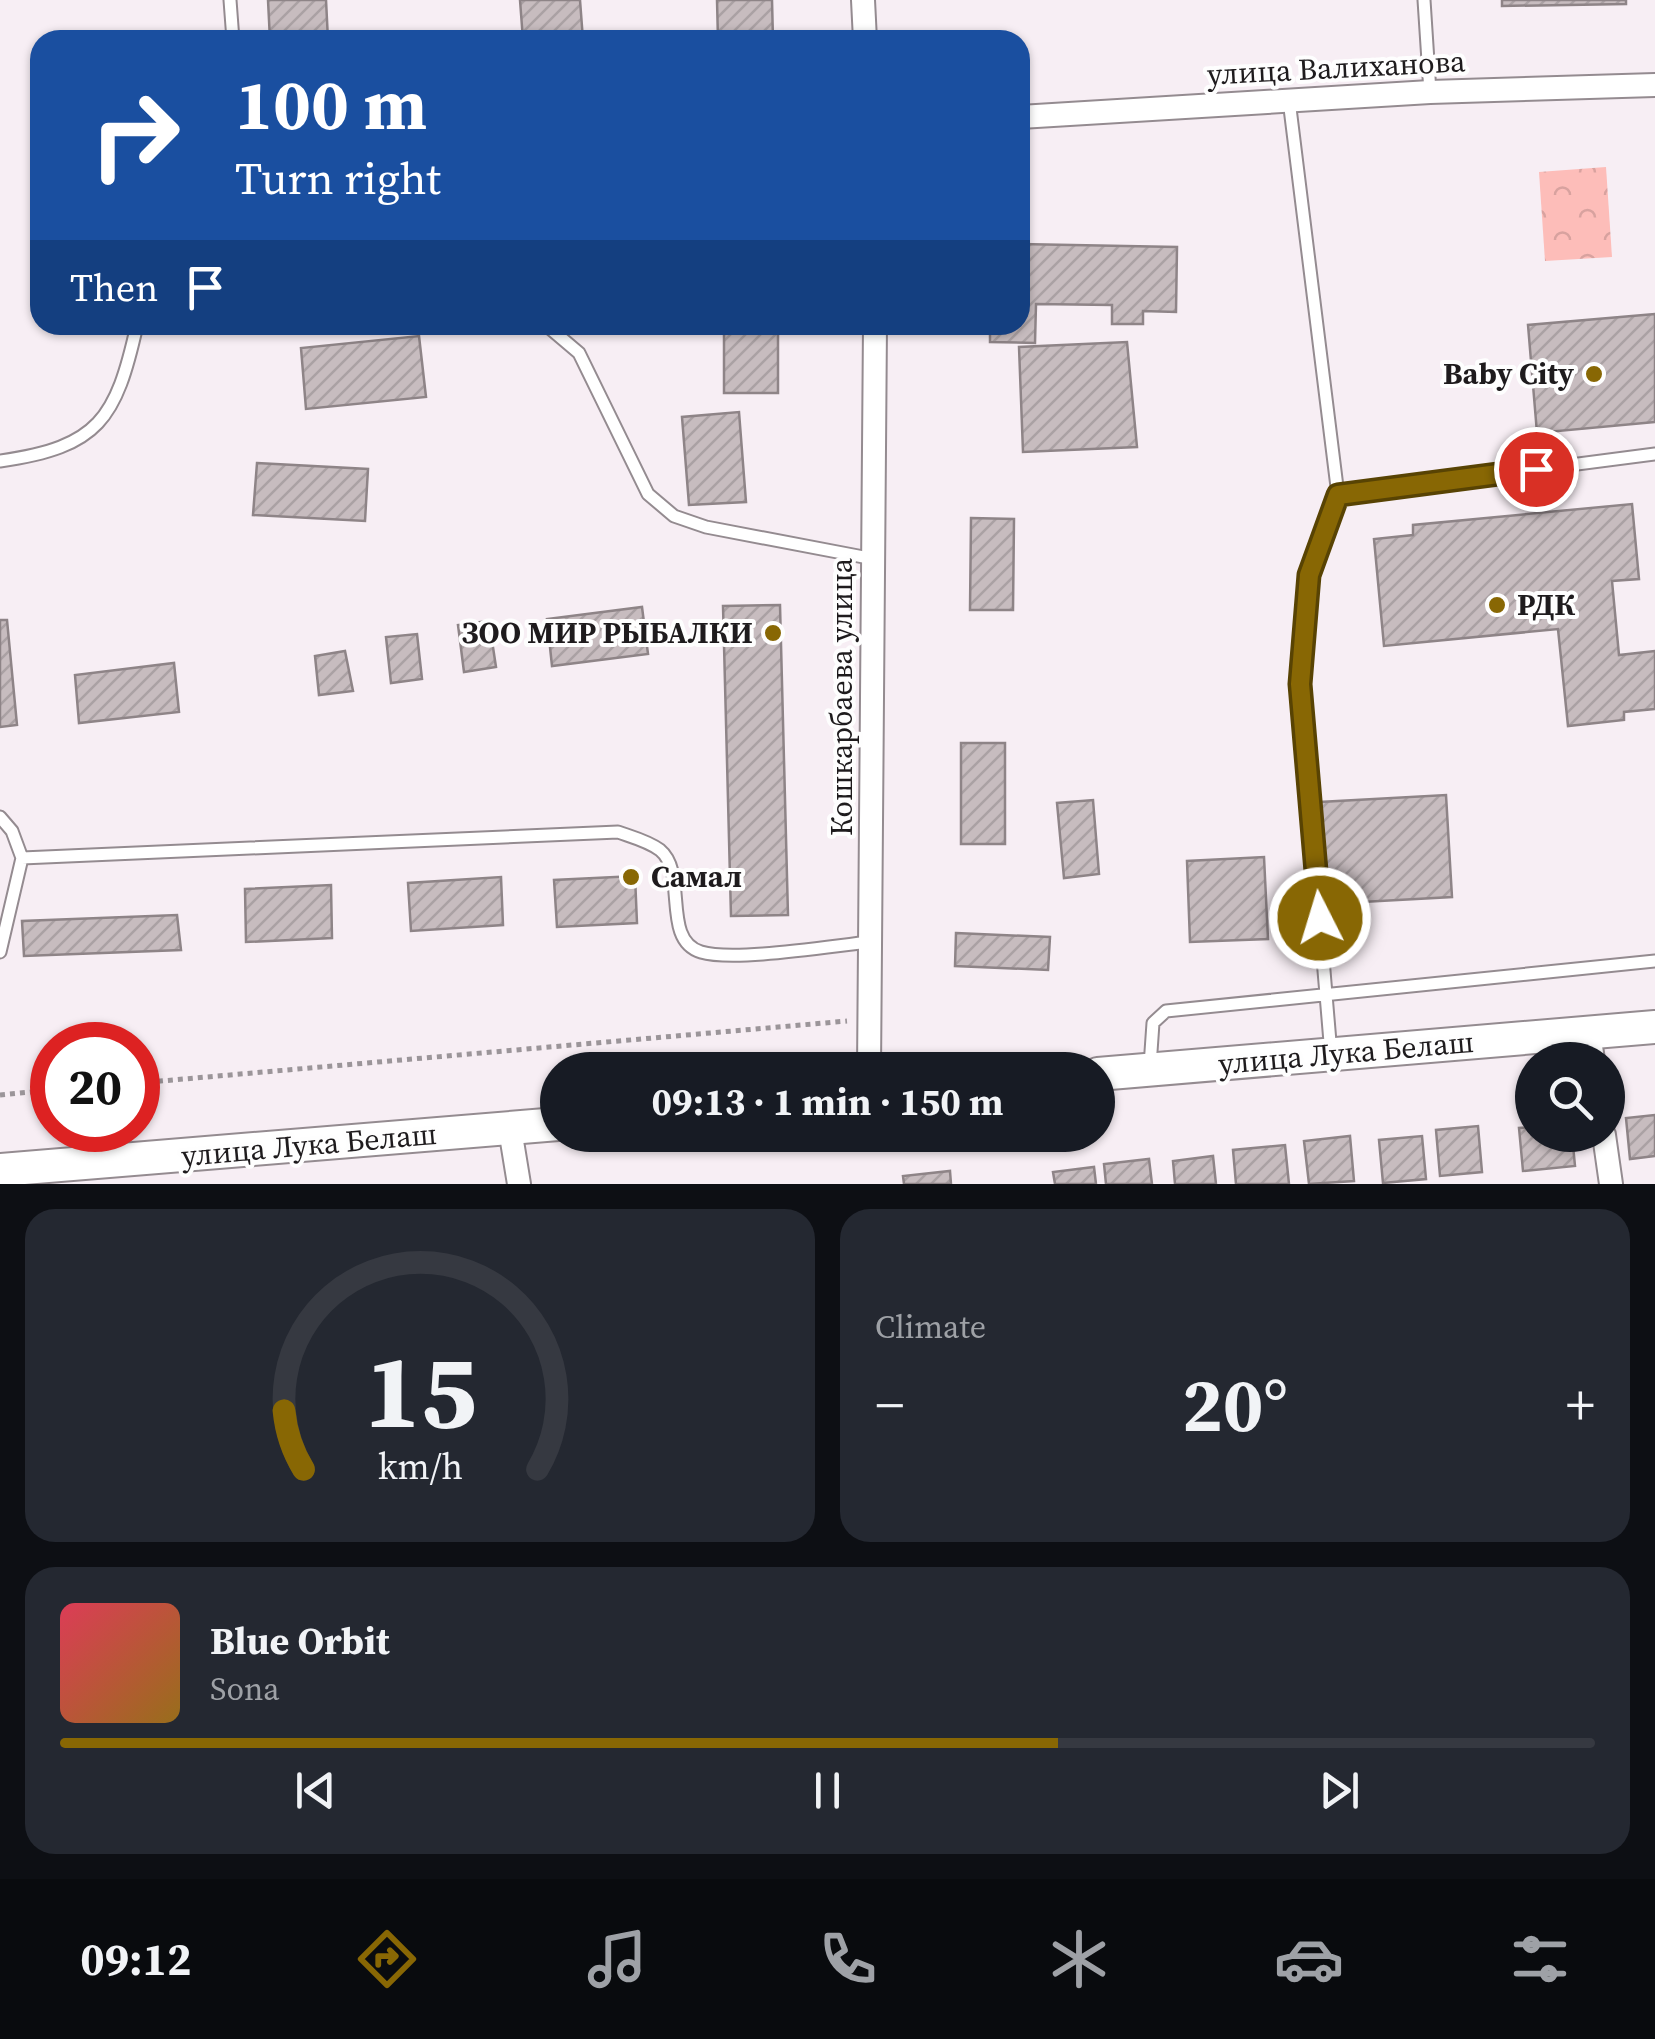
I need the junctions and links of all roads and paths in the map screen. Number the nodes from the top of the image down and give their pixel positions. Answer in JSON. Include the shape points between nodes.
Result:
{"nodes":[{"id":1,"x":230,"y":0,"type":"edge"},
{"id":2,"x":863,"y":0,"type":"edge"},
{"id":3,"x":1424,"y":0,"type":"edge"},
{"id":4,"x":232,"y":30,"type":"edge"},
{"id":5,"x":865,"y":30,"type":"edge"},
{"id":6,"x":1655,"y":85,"type":"edge"},
{"id":7,"x":1430,"y":92,"type":"junction"},
{"id":8,"x":1289,"y":100,"type":"junction"},
{"id":9,"x":1030,"y":116,"type":"edge"},
{"id":10,"x":135,"y":335,"type":"edge"},
{"id":11,"x":557,"y":335,"type":"edge"},
{"id":12,"x":876,"y":335,"type":"edge"},
{"id":13,"x":1655,"y":454,"type":"edge"},
{"id":14,"x":0,"y":462,"type":"edge"},
{"id":15,"x":1338,"y":495,"type":"junction"},
{"id":16,"x":874,"y":559,"type":"junction"},
{"id":17,"x":0,"y":818,"type":"edge"},
{"id":18,"x":22,"y":858,"type":"junction"},
{"id":19,"x":870,"y":942,"type":"junction"},
{"id":20,"x":0,"y":952,"type":"edge"},
{"id":21,"x":1655,"y":961,"type":"edge"},
{"id":22,"x":1327,"y":995,"type":"junction"},
{"id":23,"x":870,"y":1019,"type":"junction"},
{"id":24,"x":1655,"y":1027,"type":"edge"},
{"id":25,"x":1607,"y":1042,"type":"edge"},
{"id":26,"x":1515,"y":1049,"type":"edge"},
{"id":27,"x":869,"y":1052,"type":"edge"},
{"id":28,"x":1331,"y":1054,"type":"junction"},
{"id":29,"x":1150,"y":1070,"type":"junction"},
{"id":30,"x":1115,"y":1073,"type":"edge"},
{"id":31,"x":160,"y":1081,"type":"edge"},
{"id":32,"x":30,"y":1092,"type":"edge"},
{"id":33,"x":0,"y":1095,"type":"edge"},
{"id":34,"x":540,"y":1126,"type":"edge"},
{"id":35,"x":510,"y":1129,"type":"junction"},
{"id":36,"x":1606,"y":1152,"type":"edge"},
{"id":37,"x":0,"y":1170,"type":"edge"},
{"id":38,"x":519,"y":1184,"type":"edge"},
{"id":39,"x":1611,"y":1184,"type":"edge"}],
"edges":[{"from":1,"to":4,"type":"lane"},
{"from":2,"to":5,"type":"street"},
{"from":3,"to":7,"type":"lane"},
{"from":6,"to":7,"type":"street","name":"улица Валиханова"},
{"from":7,"to":8,"type":"street","name":"улица Валиханова"},
{"from":8,"to":9,"type":"street","name":"улица Валиханова"},
{"from":8,"to":15,"type":"lane"},
{"from":10,"to":14,"type":"lane","via":[[118,393],[98,426],[72,444]]},
{"from":11,"to":16,"type":"lane","via":[[579,354],[648,494],[674,516]]},
{"from":12,"to":16,"type":"street","name":"Кошкарбаева улица"},
{"from":13,"to":15,"type":"lane"},
{"from":15,"to":22,"type":"lane","via":[[1309,575],[1300,684]]},
{"from":16,"to":19,"type":"street","name":"Кошкарбаева улица"},
{"from":17,"to":18,"type":"lane"},
{"from":18,"to":19,"type":"lane","via":[[618,832],[664,852],[682,936],[696,951],[721,956]]},
{"from":18,"to":20,"type":"lane"},
{"from":19,"to":23,"type":"street","name":"Кошкарбаева улица"},
{"from":21,"to":22,"type":"lane"},
{"from":22,"to":28,"type":"lane"},
{"from":22,"to":29,"type":"lane","via":[[1166,1012],[1153,1023]]},
{"from":23,"to":27,"type":"street","name":"Кошкарбаева улица"},
{"from":23,"to":31,"type":"path"},
{"from":24,"to":25,"type":"main road","name":"улица Лука Белаш"},
{"from":26,"to":28,"type":"main road","name":"улица Лука Белаш"},
{"from":28,"to":29,"type":"main road","name":"улица Лука Белаш"},
{"from":29,"to":30,"type":"main road","name":"улица Лука Белаш"},
{"from":32,"to":33,"type":"path"},
{"from":34,"to":35,"type":"main road","name":"улица Лука Белаш"},
{"from":35,"to":37,"type":"main road","name":"улица Лука Белаш"},
{"from":35,"to":38,"type":"street"},
{"from":36,"to":39,"type":"street"}]}
